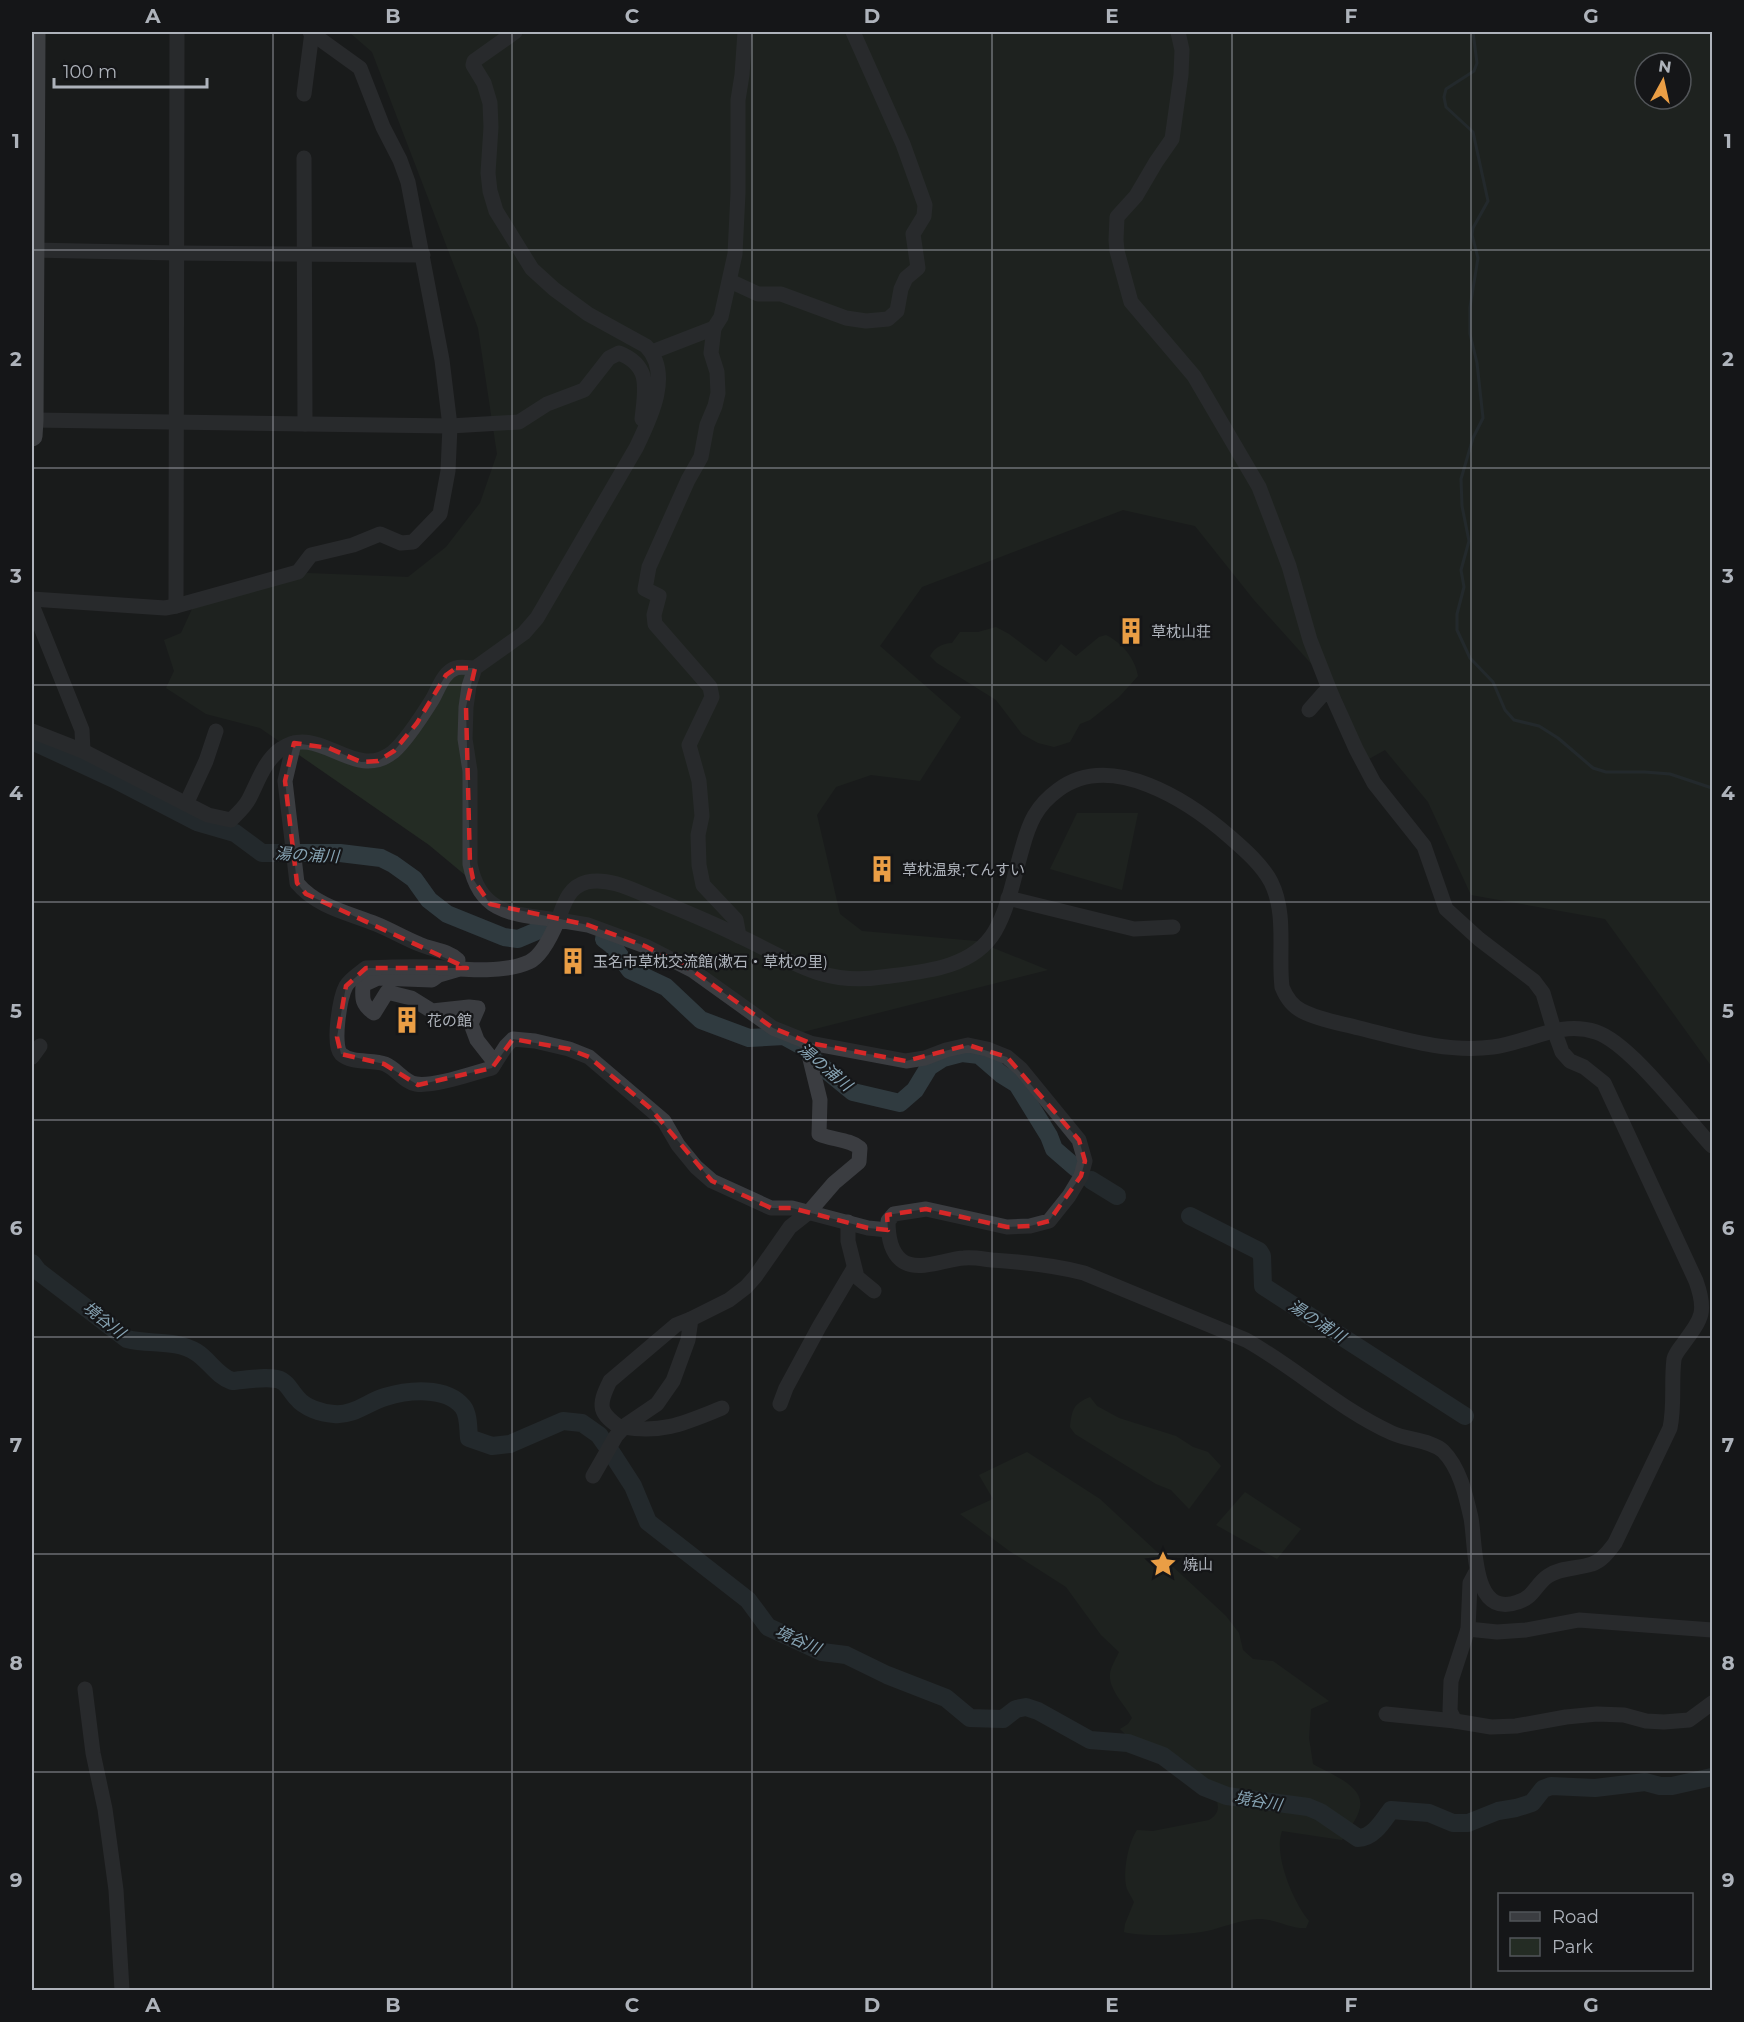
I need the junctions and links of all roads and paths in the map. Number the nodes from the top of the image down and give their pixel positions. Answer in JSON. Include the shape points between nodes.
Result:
{"nodes":[{"id":1,"x":35,"y":32,"type":"edge"},
{"id":2,"x":177,"y":32,"type":"edge"},
{"id":3,"x":311,"y":32,"type":"edge"},
{"id":4,"x":515,"y":32,"type":"edge"},
{"id":5,"x":745,"y":32,"type":"edge"},
{"id":6,"x":853,"y":32,"type":"edge"},
{"id":7,"x":1178,"y":32,"type":"edge"},
{"id":8,"x":304,"y":94,"type":"dead end"},
{"id":9,"x":304,"y":158,"type":"dead end"},
{"id":10,"x":33,"y":250,"type":"edge"},
{"id":11,"x":177,"y":254,"type":"junction"},
{"id":12,"x":304,"y":255,"type":"junction"},
{"id":13,"x":423,"y":255,"type":"junction"},
{"id":14,"x":730,"y":281,"type":"junction"},
{"id":15,"x":714,"y":328,"type":"junction"},
{"id":16,"x":652,"y":352,"type":"junction"},
{"id":17,"x":175,"y":423,"type":"junction"},
{"id":18,"x":305,"y":424,"type":"junction"},
{"id":19,"x":450,"y":426,"type":"junction"},
{"id":20,"x":646,"y":427,"type":"junction"},
{"id":21,"x":32,"y":428,"type":"edge"},
{"id":22,"x":32,"y":599,"type":"edge"},
{"id":23,"x":32,"y":604,"type":"edge"},
{"id":24,"x":176,"y":606,"type":"junction"},
{"id":25,"x":475,"y":668,"type":"junction"},
{"id":26,"x":1330,"y":691,"type":"junction"},
{"id":27,"x":1309,"y":710,"type":"dead end"},
{"id":28,"x":32,"y":731,"type":"edge"},
{"id":29,"x":216,"y":731,"type":"dead end"},
{"id":30,"x":294,"y":743,"type":"junction"},
{"id":31,"x":83,"y":751,"type":"junction"},
{"id":32,"x":186,"y":804,"type":"junction"},
{"id":33,"x":1008,"y":898,"type":"junction"},
{"id":34,"x":558,"y":920,"type":"junction"},
{"id":35,"x":1173,"y":927,"type":"dead end"},
{"id":36,"x":739,"y":936,"type":"junction"},
{"id":37,"x":456,"y":970,"type":"junction"},
{"id":38,"x":1554,"y":1030,"type":"junction"},
{"id":39,"x":810,"y":1050,"type":"junction"},
{"id":40,"x":495,"y":1063,"type":"junction"},
{"id":41,"x":1713,"y":1146,"type":"edge"},
{"id":42,"x":809,"y":1212,"type":"junction"},
{"id":43,"x":848,"y":1222,"type":"junction"},
{"id":44,"x":888,"y":1230,"type":"junction"},
{"id":45,"x":854,"y":1268,"type":"junction"},
{"id":46,"x":874,"y":1291,"type":"dead end"},
{"id":47,"x":691,"y":1319,"type":"junction"},
{"id":48,"x":780,"y":1404,"type":"dead end"},
{"id":49,"x":722,"y":1408,"type":"dead end"},
{"id":50,"x":623,"y":1428,"type":"junction"},
{"id":51,"x":593,"y":1476,"type":"dead end"},
{"id":52,"x":1477,"y":1570,"type":"junction"},
{"id":53,"x":1468,"y":1629,"type":"junction"},
{"id":54,"x":1713,"y":1630,"type":"edge"},
{"id":55,"x":85,"y":1689,"type":"dead end"},
{"id":56,"x":1713,"y":1703,"type":"edge"},
{"id":57,"x":1386,"y":1714,"type":"dead end"},
{"id":58,"x":1455,"y":1721,"type":"junction"},
{"id":59,"x":122,"y":1990,"type":"edge"}],
"edges":[{"from":1,"to":10,"type":"highway"},
{"from":2,"to":11,"type":"street"},
{"from":3,"to":8,"type":"street"},
{"from":3,"to":13,"type":"street","via":[[360,68],[408,182]]},
{"from":4,"to":16,"type":"street","via":[[473,65],[490,103],[488,173],[496,211],[532,268],[555,290]]},
{"from":5,"to":14,"type":"street","via":[[738,100],[735,254]]},
{"from":6,"to":14,"type":"street","via":[[903,144],[924,205],[924,216],[913,234],[918,268],[906,278],[897,311],[888,320],[866,321],[835,315],[781,294],[758,294]]},
{"from":7,"to":26,"type":"street","via":[[1182,50],[1172,139],[1136,196],[1117,217],[1116,240],[1125,286],[1131,302],[1194,376],[1259,487]]},
{"from":9,"to":12,"type":"street"},
{"from":10,"to":11,"type":"street"},
{"from":10,"to":21,"type":"highway"},
{"from":11,"to":12,"type":"street"},
{"from":11,"to":17,"type":"street"},
{"from":12,"to":13,"type":"street"},
{"from":12,"to":18,"type":"street"},
{"from":13,"to":19,"type":"street"},
{"from":14,"to":15,"type":"street","via":[[721,317]]},
{"from":15,"to":16,"type":"street"},
{"from":15,"to":36,"type":"street","via":[[711,353],[718,393],[701,457],[649,567],[645,589],[659,596],[655,624],[710,687],[712,697],[689,745],[699,781],[702,816],[699,865],[702,885],[736,920]]},
{"from":16,"to":20,"type":"street","via":[[659,377]]},
{"from":17,"to":18,"type":"street"},
{"from":17,"to":21,"type":"street"},
{"from":17,"to":24,"type":"street"},
{"from":18,"to":19,"type":"street"},
{"from":19,"to":20,"type":"street","via":[[519,422],[547,404],[584,390],[609,358],[619,353],[640,367],[646,383],[642,421]]},
{"from":19,"to":24,"type":"street","via":[[448,471],[440,514],[413,542],[401,543],[380,534],[311,555],[298,572]]},
{"from":20,"to":25,"type":"street","via":[[537,618],[524,633]]},
{"from":22,"to":24,"type":"street"},
{"from":23,"to":31,"type":"street","via":[[82,730]]},
{"from":25,"to":30,"type":"street","via":[[456,668],[446,675],[417,723],[394,751],[378,761],[361,762],[329,748]]},
{"from":25,"to":34,"type":"street","via":[[466,707],[465,739],[470,771],[473,879],[480,893],[501,910]]},
{"from":26,"to":27,"type":"street"},
{"from":26,"to":38,"type":"street","via":[[1374,783],[1424,846],[1446,909],[1534,981],[1543,993]]},
{"from":28,"to":31,"type":"street"},
{"from":29,"to":32,"type":"street"},
{"from":30,"to":32,"type":"street","via":[[280,750],[262,770],[248,802],[231,820]]},
{"from":30,"to":37,"type":"street","via":[[285,781],[297,883],[306,894],[331,907],[452,955],[458,960]]},
{"from":31,"to":32,"type":"street"},
{"from":33,"to":35,"type":"street","via":[[1134,929]]},
{"from":33,"to":36,"type":"street","via":[[995,931],[970,956],[948,965],[889,976],[845,979],[822,975]]},
{"from":33,"to":38,"type":"street","via":[[1023,843],[1040,804],[1080,778],[1134,780],[1181,800],[1218,827],[1258,864],[1271,882],[1279,906],[1282,987],[1300,1010],[1375,1032],[1452,1048],[1496,1047]]},
{"from":34,"to":36,"type":"street","via":[[576,886],[599,881],[636,891]]},
{"from":34,"to":37,"type":"street","via":[[531,961],[505,968]]},
{"from":34,"to":39,"type":"street","via":[[645,946],[692,970]]},
{"from":37,"to":40,"type":"street","via":[[432,980],[378,978],[363,985],[362,999],[374,1013],[387,992],[411,998],[432,1011],[478,1008],[471,1024],[477,1040]]},
{"from":37,"to":40,"type":"street","via":[[366,968],[346,986],[338,1018],[337,1047],[341,1054],[384,1064],[418,1085],[485,1070]]},
{"from":38,"to":41,"type":"street","via":[[1579,1028],[1616,1042]]},
{"from":38,"to":52,"type":"street","via":[[1570,1061],[1604,1083],[1696,1281],[1702,1311],[1698,1324],[1674,1356],[1670,1428],[1615,1543],[1604,1556],[1593,1564],[1547,1576],[1530,1597],[1516,1604],[1499,1604],[1488,1597]]},
{"from":39,"to":42,"type":"street","via":[[820,1100],[819,1134],[860,1148],[859,1161]]},
{"from":39,"to":44,"type":"street","via":[[906,1060],[968,1045],[987,1049],[1007,1057],[1021,1069],[1080,1140],[1085,1161],[1081,1176],[1049,1221],[1006,1227],[926,1209],[894,1215],[888,1221]]},
{"from":40,"to":42,"type":"street","via":[[513,1039],[570,1049],[589,1057],[664,1121],[678,1145],[712,1181],[771,1208]]},
{"from":42,"to":43,"type":"street"},
{"from":42,"to":47,"type":"street","via":[[790,1227],[746,1287]]},
{"from":43,"to":44,"type":"street"},
{"from":43,"to":45,"type":"street"},
{"from":44,"to":52,"type":"street","via":[[891,1245],[901,1260],[916,1266],[964,1258],[1019,1261],[1084,1273],[1246,1340],[1370,1423],[1442,1450],[1461,1480],[1471,1519]]},
{"from":45,"to":46,"type":"street","via":[[856,1277]]},
{"from":45,"to":48,"type":"street"},
{"from":47,"to":50,"type":"street","via":[[673,1381],[657,1404]]},
{"from":47,"to":50,"type":"street","via":[[676,1325],[610,1381],[601,1406],[607,1418]]},
{"from":49,"to":50,"type":"street","via":[[671,1427]]},
{"from":50,"to":51,"type":"street"},
{"from":52,"to":53,"type":"street","via":[[1470,1583]]},
{"from":53,"to":54,"type":"street","via":[[1526,1630],[1579,1620]]},
{"from":53,"to":58,"type":"street","via":[[1451,1681],[1450,1711]]},
{"from":55,"to":59,"type":"street","via":[[116,1890]]},
{"from":56,"to":58,"type":"street","via":[[1689,1720],[1664,1722],[1615,1714],[1516,1726],[1491,1727]]},
{"from":57,"to":58,"type":"street"}]}
